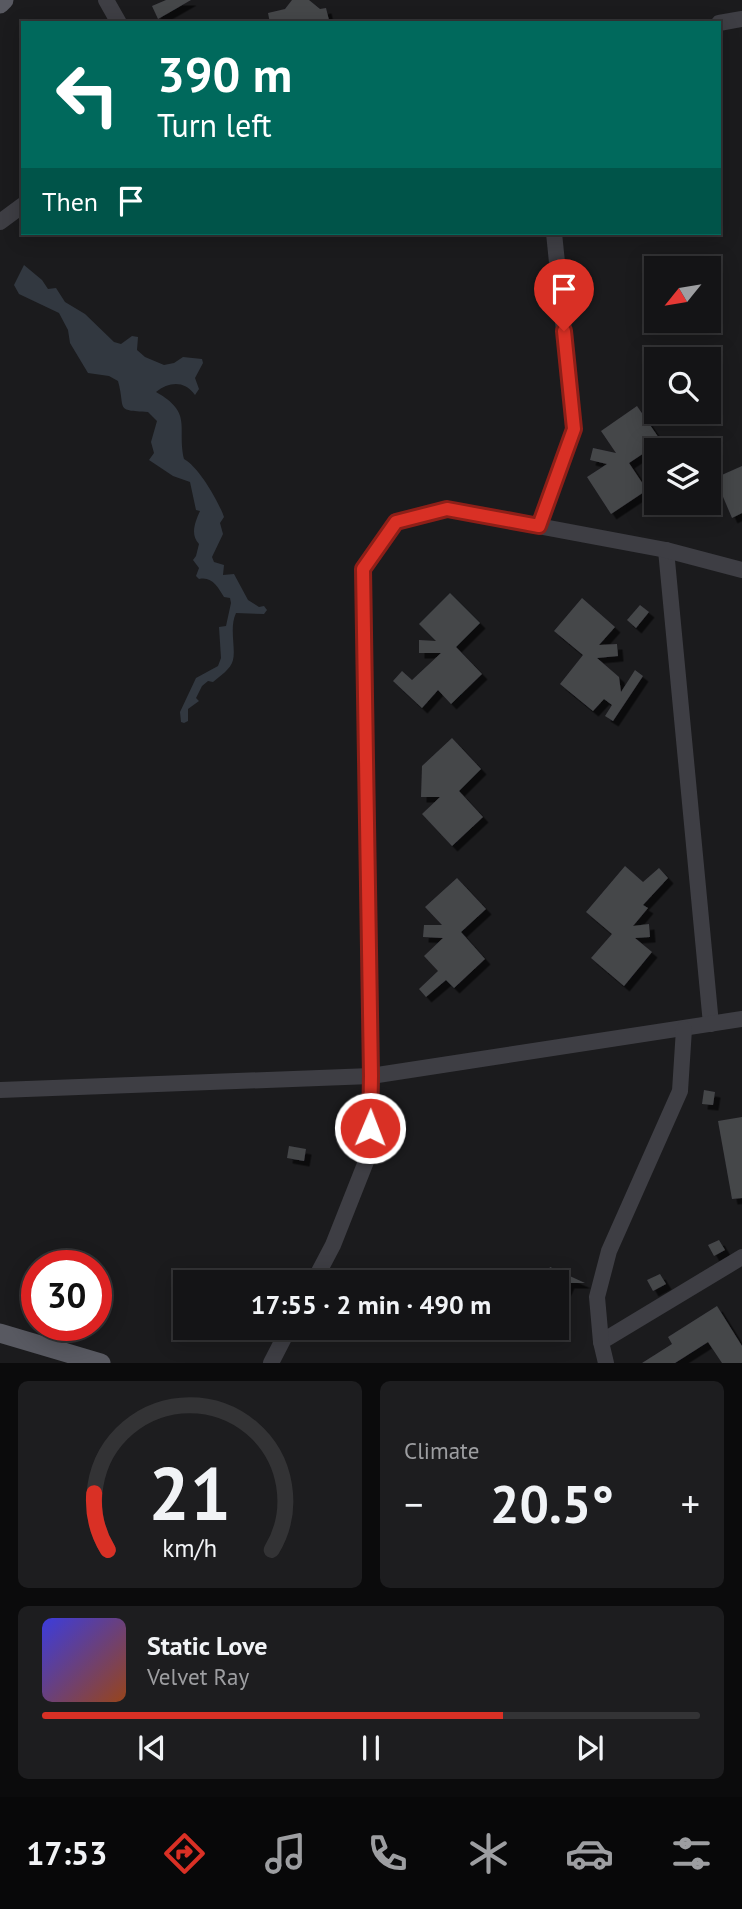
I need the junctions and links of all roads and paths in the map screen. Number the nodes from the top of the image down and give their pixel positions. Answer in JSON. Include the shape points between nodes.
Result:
{"nodes":[{"id":1,"x":4,"y":0,"type":"edge"},
{"id":2,"x":106,"y":0,"type":"edge"},
{"id":3,"x":0,"y":4,"type":"edge"},
{"id":4,"x":742,"y":19,"type":"edge"},
{"id":5,"x":118,"y":21,"type":"edge"},
{"id":6,"x":721,"y":23,"type":"edge"},
{"id":7,"x":21,"y":206,"type":"edge"},
{"id":8,"x":0,"y":222,"type":"edge"},
{"id":9,"x":554,"y":235,"type":"edge"},
{"id":10,"x":539,"y":526,"type":"junction"},
{"id":11,"x":666,"y":550,"type":"junction"},
{"id":12,"x":742,"y":570,"type":"edge"},
{"id":13,"x":742,"y":1019,"type":"edge"},
{"id":14,"x":711,"y":1024,"type":"junction"},
{"id":15,"x":684,"y":1029,"type":"junction"},
{"id":16,"x":371,"y":1076,"type":"junction"},
{"id":17,"x":0,"y":1090,"type":"edge"},
{"id":18,"x":742,"y":1257,"type":"edge"},
{"id":19,"x":320,"y":1270,"type":"edge"},
{"id":20,"x":0,"y":1333,"type":"edge"},
{"id":21,"x":283,"y":1340,"type":"edge"},
{"id":22,"x":600,"y":1342,"type":"junction"},
{"id":23,"x":101,"y":1363,"type":"edge"},
{"id":24,"x":271,"y":1363,"type":"edge"},
{"id":25,"x":606,"y":1363,"type":"edge"}],
"edges":[{"from":1,"to":3,"type":"main road"},
{"from":2,"to":5,"type":"street"},
{"from":4,"to":6,"type":"street"},
{"from":7,"to":8,"type":"street"},
{"from":9,"to":10,"type":"street","via":[[574,429]]},
{"from":10,"to":11,"type":"street"},
{"from":10,"to":16,"type":"street","via":[[447,509],[396,522],[363,569]]},
{"from":11,"to":12,"type":"street"},
{"from":11,"to":14,"type":"street"},
{"from":13,"to":14,"type":"street"},
{"from":14,"to":15,"type":"street"},
{"from":15,"to":16,"type":"street"},
{"from":15,"to":22,"type":"street","via":[[680,1091],[609,1251],[597,1297]]},
{"from":16,"to":17,"type":"street"},
{"from":16,"to":19,"type":"street","via":[[369,1154]]},
{"from":18,"to":22,"type":"street"},
{"from":20,"to":23,"type":"main road"},
{"from":21,"to":24,"type":"street"},
{"from":22,"to":25,"type":"street"}]}
